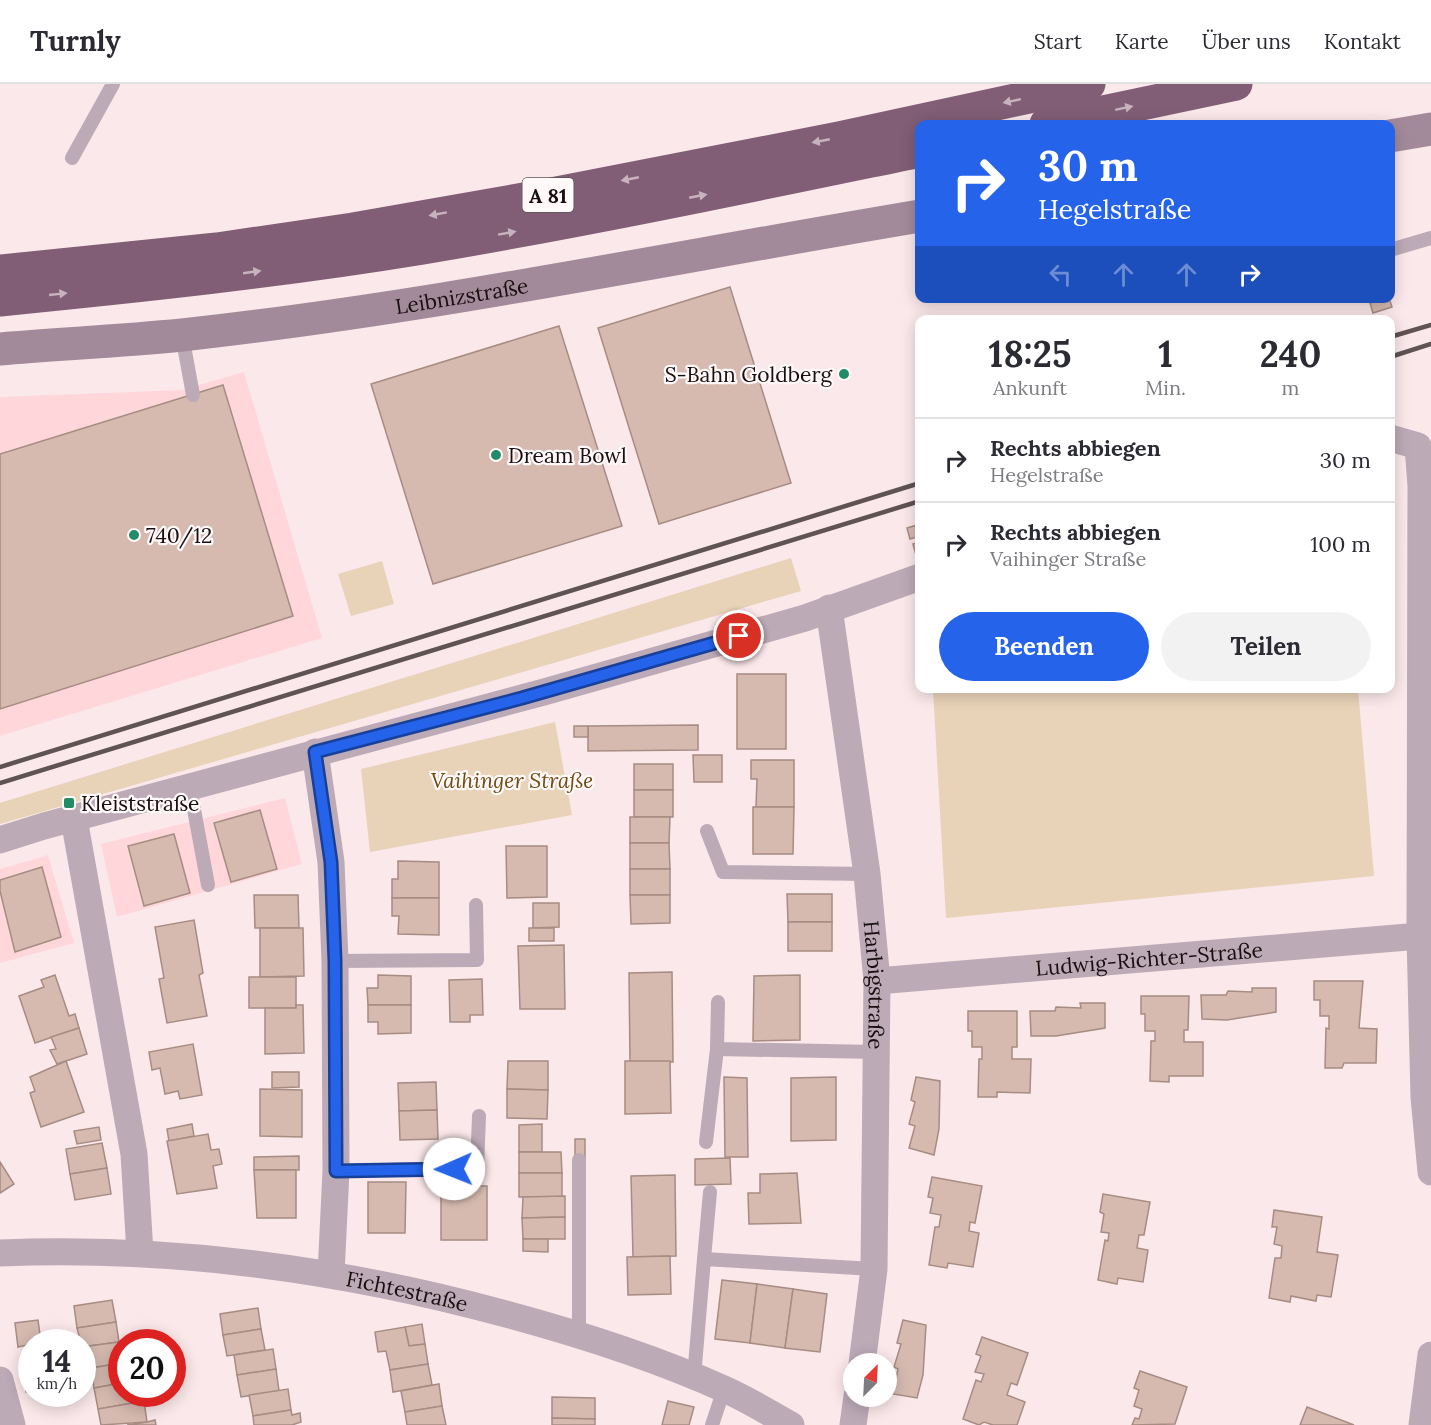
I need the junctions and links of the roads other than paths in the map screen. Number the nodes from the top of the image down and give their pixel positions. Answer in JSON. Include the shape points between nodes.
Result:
{"nodes":[{"id":1,"x":112,"y":84,"type":"edge"},
{"id":2,"x":1089,"y":84,"type":"edge"},
{"id":3,"x":1236,"y":84,"type":"edge"},
{"id":4,"x":1065,"y":120,"type":"edge"},
{"id":5,"x":1431,"y":129,"type":"edge"},
{"id":6,"x":1395,"y":135,"type":"edge"},
{"id":7,"x":915,"y":152,"type":"edge"},
{"id":8,"x":72,"y":158,"type":"dead end"},
{"id":9,"x":915,"y":217,"type":"edge"},
{"id":10,"x":1431,"y":238,"type":"edge"},
{"id":11,"x":1395,"y":249,"type":"edge"},
{"id":12,"x":0,"y":271,"type":"edge"},
{"id":13,"x":0,"y":300,"type":"edge"},
{"id":14,"x":182,"y":334,"type":"junction"},
{"id":15,"x":0,"y":349,"type":"edge"},
{"id":16,"x":192,"y":395,"type":"dead end"},
{"id":17,"x":1395,"y":439,"type":"edge"},
{"id":18,"x":1425,"y":443,"type":"edge"},
{"id":19,"x":915,"y":580,"type":"edge"},
{"id":20,"x":829,"y":608,"type":"junction"},
{"id":21,"x":315,"y":752,"type":"junction"},
{"id":22,"x":189,"y":788,"type":"junction"},
{"id":23,"x":74,"y":819,"type":"junction"},
{"id":24,"x":707,"y":831,"type":"dead end"},
{"id":25,"x":0,"y":840,"type":"edge"},
{"id":26,"x":867,"y":874,"type":"junction"},
{"id":27,"x":208,"y":885,"type":"dead end"},
{"id":28,"x":476,"y":904,"type":"dead end"},
{"id":29,"x":1420,"y":936,"type":"junction"},
{"id":30,"x":335,"y":961,"type":"junction"},
{"id":31,"x":877,"y":981,"type":"junction"},
{"id":32,"x":718,"y":1002,"type":"dead end"},
{"id":33,"x":717,"y":1049,"type":"junction"},
{"id":34,"x":876,"y":1052,"type":"junction"},
{"id":35,"x":479,"y":1116,"type":"dead end"},
{"id":36,"x":705,"y":1142,"type":"dead end"},
{"id":37,"x":579,"y":1160,"type":"dead end"},
{"id":38,"x":336,"y":1171,"type":"junction"},
{"id":39,"x":1431,"y":1172,"type":"edge"},
{"id":40,"x":710,"y":1192,"type":"dead end"},
{"id":41,"x":0,"y":1253,"type":"edge"},
{"id":42,"x":140,"y":1253,"type":"junction"},
{"id":43,"x":705,"y":1259,"type":"junction"},
{"id":44,"x":874,"y":1269,"type":"junction"},
{"id":45,"x":332,"y":1274,"type":"junction"},
{"id":46,"x":579,"y":1334,"type":"junction"},
{"id":47,"x":863,"y":1353,"type":"edge"},
{"id":48,"x":1431,"y":1355,"type":"edge"},
{"id":49,"x":694,"y":1377,"type":"junction"},
{"id":50,"x":0,"y":1380,"type":"edge"},
{"id":51,"x":724,"y":1389,"type":"junction"},
{"id":52,"x":855,"y":1407,"type":"edge"},
{"id":53,"x":12,"y":1425,"type":"edge"},
{"id":54,"x":712,"y":1425,"type":"edge"},
{"id":55,"x":791,"y":1425,"type":"edge"},
{"id":56,"x":853,"y":1425,"type":"edge"},
{"id":57,"x":1422,"y":1425,"type":"edge"}],
"edges":[{"from":1,"to":8,"type":"lane"},
{"from":2,"to":12,"type":"highway","number":"A 81","one_way":true,"via":[[609,183],[353,229],[217,249]]},
{"from":4,"to":3,"type":"highway","one_way":true},
{"from":5,"to":6,"type":"street"},
{"from":13,"to":7,"type":"highway","number":"A 81","one_way":true,"via":[[164,284],[421,248]]},
{"from":9,"to":14,"type":"street","name":"Leibnizstraße","via":[[584,276]]},
{"from":10,"to":11,"type":"lane"},
{"from":14,"to":15,"type":"street","name":"Leibnizstraße"},
{"from":14,"to":16,"type":"lane"},
{"from":17,"to":18,"type":"street"},
{"from":18,"to":29,"type":"street","via":[[1421,486]]},
{"from":19,"to":20,"type":"street"},
{"from":20,"to":21,"type":"street","via":[[544,692]]},
{"from":20,"to":26,"type":"street","name":"Harbigstraße"},
{"from":21,"to":22,"type":"street"},
{"from":21,"to":30,"type":"street","via":[[331,862]]},
{"from":22,"to":23,"type":"street"},
{"from":22,"to":27,"type":"lane"},
{"from":23,"to":25,"type":"street"},
{"from":23,"to":42,"type":"street","via":[[134,1154]]},
{"from":24,"to":26,"type":"lane","via":[[723,872]]},
{"from":26,"to":31,"type":"street","name":"Harbigstraße"},
{"from":28,"to":30,"type":"lane","via":[[477,960]]},
{"from":29,"to":31,"type":"street","name":"Ludwig-Richter-Straße"},
{"from":29,"to":39,"type":"street","via":[[1424,1097]]},
{"from":30,"to":38,"type":"street"},
{"from":31,"to":34,"type":"street","name":"Harbigstraße"},
{"from":32,"to":33,"type":"lane"},
{"from":33,"to":34,"type":"lane"},
{"from":33,"to":36,"type":"lane"},
{"from":34,"to":44,"type":"street","name":"Harbigstraße"},
{"from":35,"to":38,"type":"lane","via":[[477,1168]]},
{"from":37,"to":46,"type":"lane"},
{"from":38,"to":45,"type":"street"},
{"from":40,"to":43,"type":"lane"},
{"from":41,"to":42,"type":"street","name":"Fichtestraße"},
{"from":42,"to":45,"type":"street","name":"Fichtestraße"},
{"from":43,"to":44,"type":"lane"},
{"from":43,"to":49,"type":"lane"},
{"from":44,"to":47,"type":"street","name":"Harbigstraße"},
{"from":45,"to":46,"type":"street","name":"Fichtestraße","via":[[455,1300]]},
{"from":46,"to":49,"type":"street","name":"Fichtestraße"},
{"from":48,"to":57,"type":"street"},
{"from":49,"to":51,"type":"street","name":"Fichtestraße"},
{"from":50,"to":53,"type":"street"},
{"from":51,"to":54,"type":"lane"},
{"from":51,"to":55,"type":"street","name":"Fichtestraße"},
{"from":52,"to":56,"type":"street"}]}
